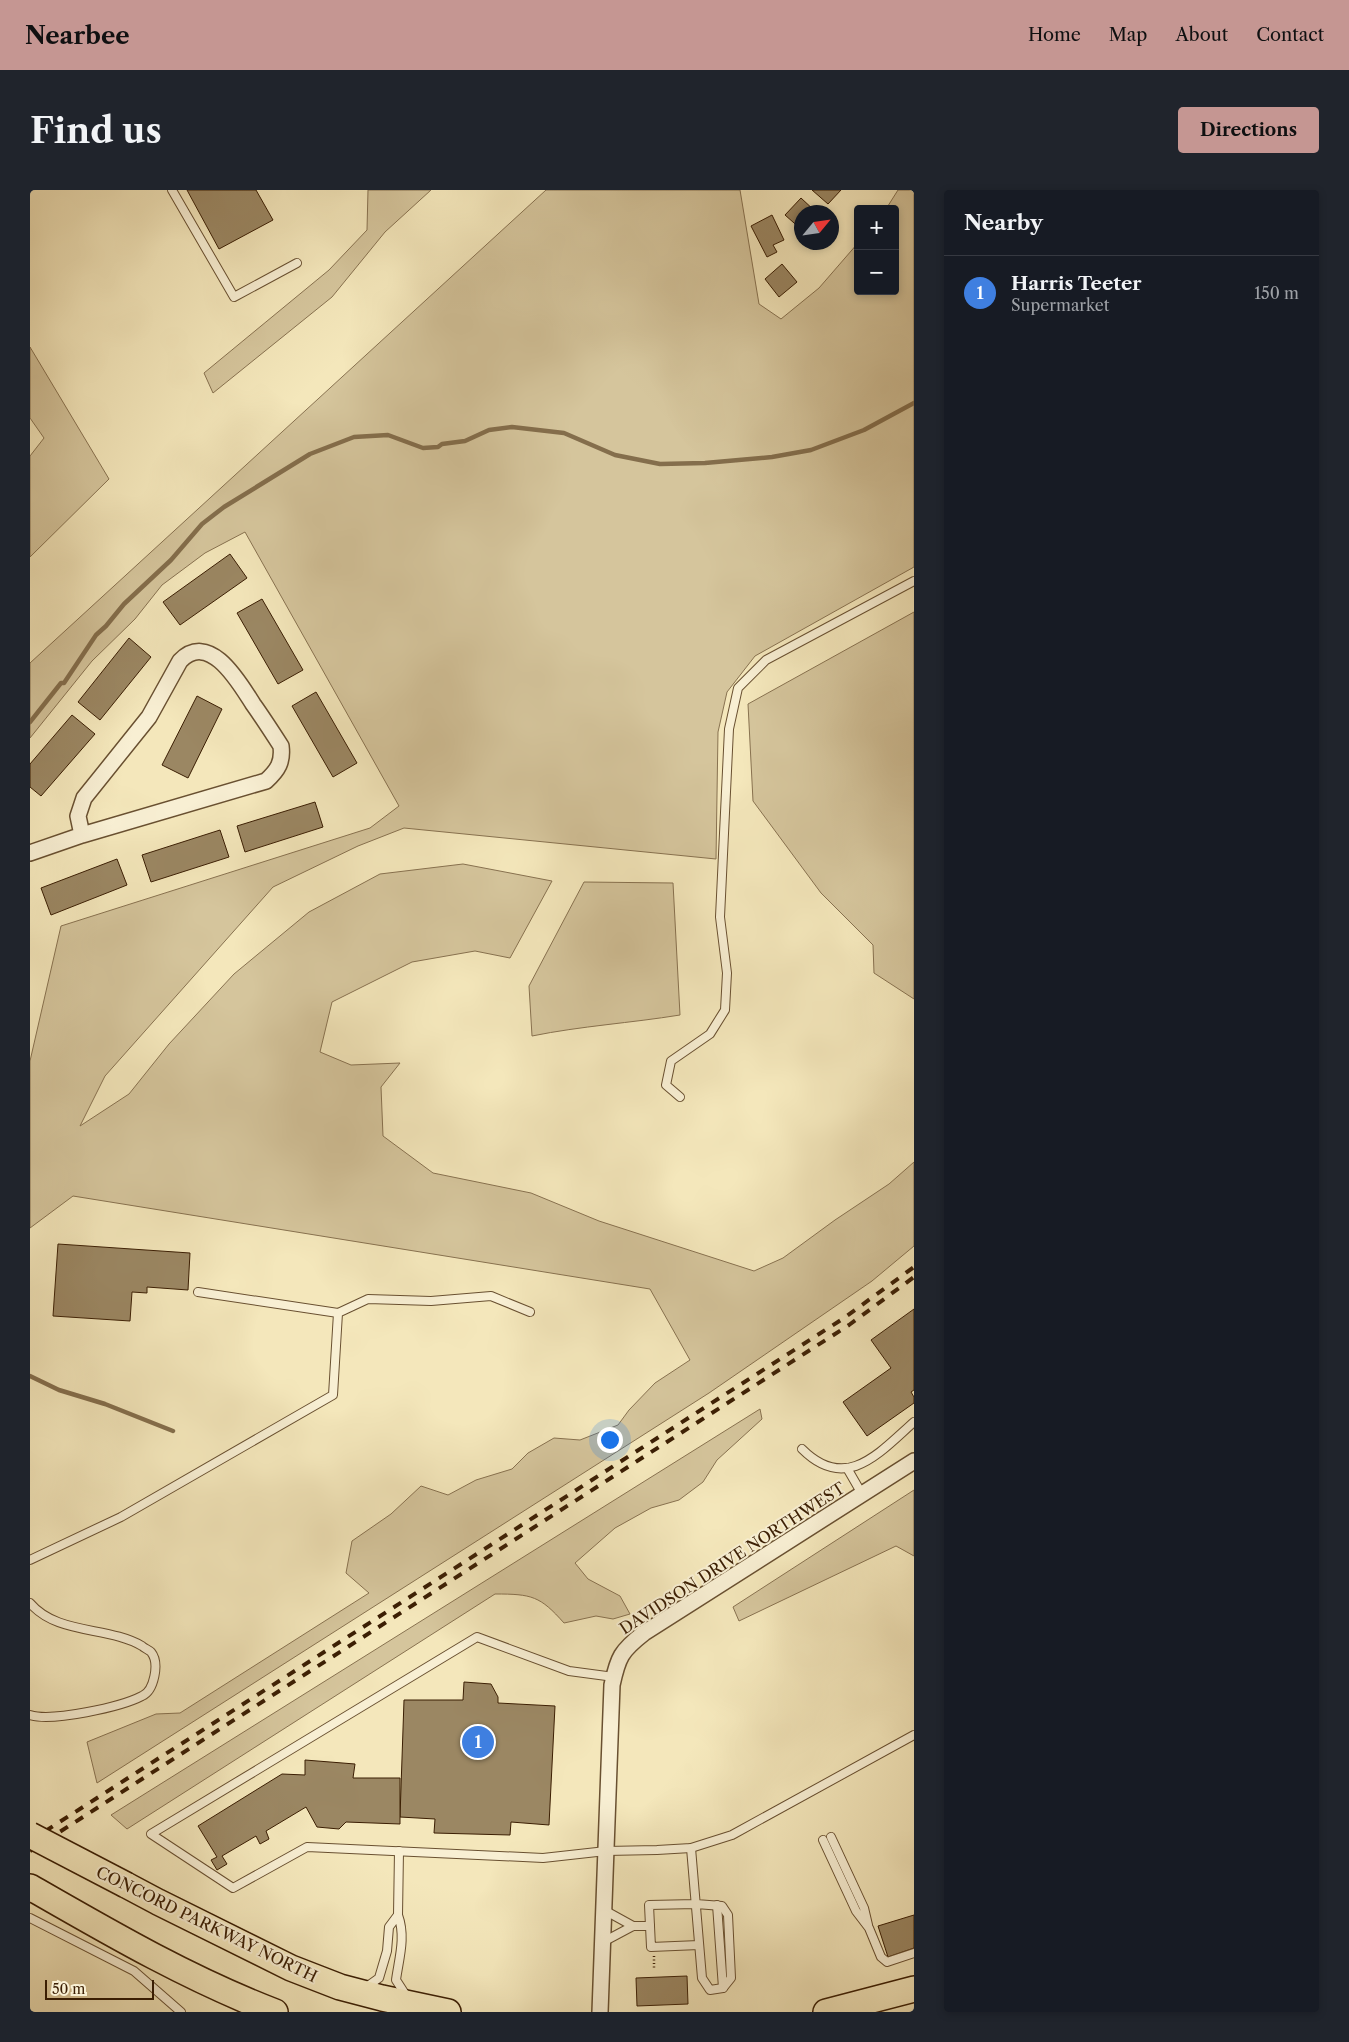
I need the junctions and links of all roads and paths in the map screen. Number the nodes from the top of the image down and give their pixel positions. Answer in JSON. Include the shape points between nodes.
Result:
{"nodes":[{"id":1,"x":172,"y":190,"type":"edge"},
{"id":2,"x":297,"y":263,"type":"dead end"},
{"id":3,"x":914,"y":582,"type":"edge"},
{"id":4,"x":82,"y":835,"type":"junction"},
{"id":5,"x":30,"y":853,"type":"edge"},
{"id":6,"x":680,"y":1097,"type":"dead end"},
{"id":7,"x":198,"y":1292,"type":"dead end"},
{"id":8,"x":530,"y":1312,"type":"dead end"},
{"id":9,"x":338,"y":1313,"type":"junction"},
{"id":10,"x":914,"y":1422,"type":"edge"},
{"id":11,"x":802,"y":1449,"type":"dead end"},
{"id":12,"x":914,"y":1461,"type":"edge"},
{"id":13,"x":847,"y":1468,"type":"junction"},
{"id":14,"x":862,"y":1494,"type":"junction"},
{"id":15,"x":30,"y":1560,"type":"edge"},
{"id":16,"x":30,"y":1603,"type":"edge"},
{"id":17,"x":614,"y":1678,"type":"junction"},
{"id":18,"x":30,"y":1715,"type":"edge"},
{"id":19,"x":912,"y":1736,"type":"edge"},
{"id":20,"x":914,"y":1745,"type":"edge"},
{"id":21,"x":30,"y":1835,"type":"edge"},
{"id":22,"x":827,"y":1839,"type":"dead end"},
{"id":23,"x":691,"y":1848,"type":"junction"},
{"id":24,"x":399,"y":1851,"type":"junction"},
{"id":25,"x":606,"y":1851,"type":"junction"},
{"id":26,"x":30,"y":1887,"type":"edge"},
{"id":27,"x":696,"y":1904,"type":"junction"},
{"id":28,"x":604,"y":1910,"type":"junction"},
{"id":29,"x":398,"y":1915,"type":"junction"},
{"id":30,"x":30,"y":1918,"type":"edge"},
{"id":31,"x":633,"y":1926,"type":"junction"},
{"id":32,"x":650,"y":1926,"type":"junction"},
{"id":33,"x":603,"y":1942,"type":"junction"},
{"id":34,"x":699,"y":1945,"type":"junction"},
{"id":35,"x":914,"y":1953,"type":"edge"},
{"id":36,"x":914,"y":1989,"type":"edge"},
{"id":37,"x":359,"y":1992,"type":"junction"},
{"id":38,"x":412,"y":2005,"type":"junction"},
{"id":39,"x":181,"y":2012,"type":"edge"},
{"id":40,"x":275,"y":2012,"type":"edge"},
{"id":41,"x":448,"y":2012,"type":"edge"},
{"id":42,"x":600,"y":2012,"type":"edge"},
{"id":43,"x":826,"y":2012,"type":"edge"}],
"edges":[{"from":1,"to":2,"type":"lane","via":[[234,297]]},
{"from":3,"to":6,"type":"lane","via":[[766,660],[738,688],[729,730],[721,907],[727,973],[725,1010],[710,1034],[671,1061],[666,1085]]},
{"from":4,"to":4,"type":"street","via":[[266,781],[277,771],[282,758],[281,746],[229,668],[214,656],[199,652],[187,654],[180,660],[149,717],[84,798],[78,816]]},
{"from":4,"to":5,"type":"street"},
{"from":7,"to":9,"type":"lane"},
{"from":8,"to":9,"type":"lane","via":[[491,1296],[431,1301],[368,1299]]},
{"from":9,"to":15,"type":"lane","via":[[333,1395],[121,1517]]},
{"from":10,"to":13,"type":"lane","via":[[879,1454]]},
{"from":11,"to":13,"type":"lane","via":[[814,1461],[838,1469]]},
{"from":12,"to":14,"type":"street","name":"DAVIDSON DRIVE NORTHWEST"},
{"from":13,"to":14,"type":"lane"},
{"from":14,"to":17,"type":"street","name":"DAVIDSON DRIVE NORTHWEST","via":[[644,1633],[620,1655]]},
{"from":16,"to":18,"type":"lane","via":[[60,1623],[130,1639],[151,1652],[156,1667],[153,1681],[144,1696],[66,1716]]},
{"from":17,"to":24,"type":"lane","via":[[569,1671],[477,1636],[151,1834],[233,1888],[307,1847]]},
{"from":17,"to":25,"type":"street","name":"DAVIDSON DRIVE NORTHWEST"},
{"from":19,"to":20,"type":"lane"},
{"from":19,"to":23,"type":"lane","via":[[732,1835]]},
{"from":21,"to":37,"type":"highway","name":"CONCORD PARKWAY NORTH","bridge":true,"via":[[291,1968]]},
{"from":22,"to":35,"type":"lane","via":[[856,1911],[870,1928],[881,1957],[887,1962]]},
{"from":23,"to":25,"type":"lane"},
{"from":23,"to":27,"type":"lane"},
{"from":24,"to":25,"type":"lane","via":[[543,1858]]},
{"from":24,"to":29,"type":"lane"},
{"from":25,"to":28,"type":"street","name":"DAVIDSON DRIVE NORTHWEST"},
{"from":26,"to":40,"type":"highway","via":[[128,1944]]},
{"from":27,"to":32,"type":"lane","via":[[650,1906]]},
{"from":27,"to":34,"type":"lane"},
{"from":27,"to":34,"type":"lane","via":[[722,1906],[728,1915],[731,1978],[723,1988],[710,1990],[702,1978]]},
{"from":28,"to":31,"type":"lane"},
{"from":28,"to":33,"type":"street","name":"DAVIDSON DRIVE NORTHWEST"},
{"from":29,"to":37,"type":"lane","via":[[388,1926],[387,1951],[379,1978]]},
{"from":29,"to":38,"type":"lane","via":[[403,1943],[396,1980]]},
{"from":30,"to":39,"type":"lane","via":[[134,1971]]},
{"from":31,"to":32,"type":"lane"},
{"from":31,"to":33,"type":"lane"},
{"from":32,"to":34,"type":"lane","via":[[651,1947]]},
{"from":33,"to":42,"type":"street","name":"DAVIDSON DRIVE NORTHWEST"},
{"from":36,"to":43,"type":"highway"},
{"from":37,"to":38,"type":"highway","name":"CONCORD PARKWAY NORTH"},
{"from":38,"to":41,"type":"highway","name":"CONCORD PARKWAY NORTH"}]}
